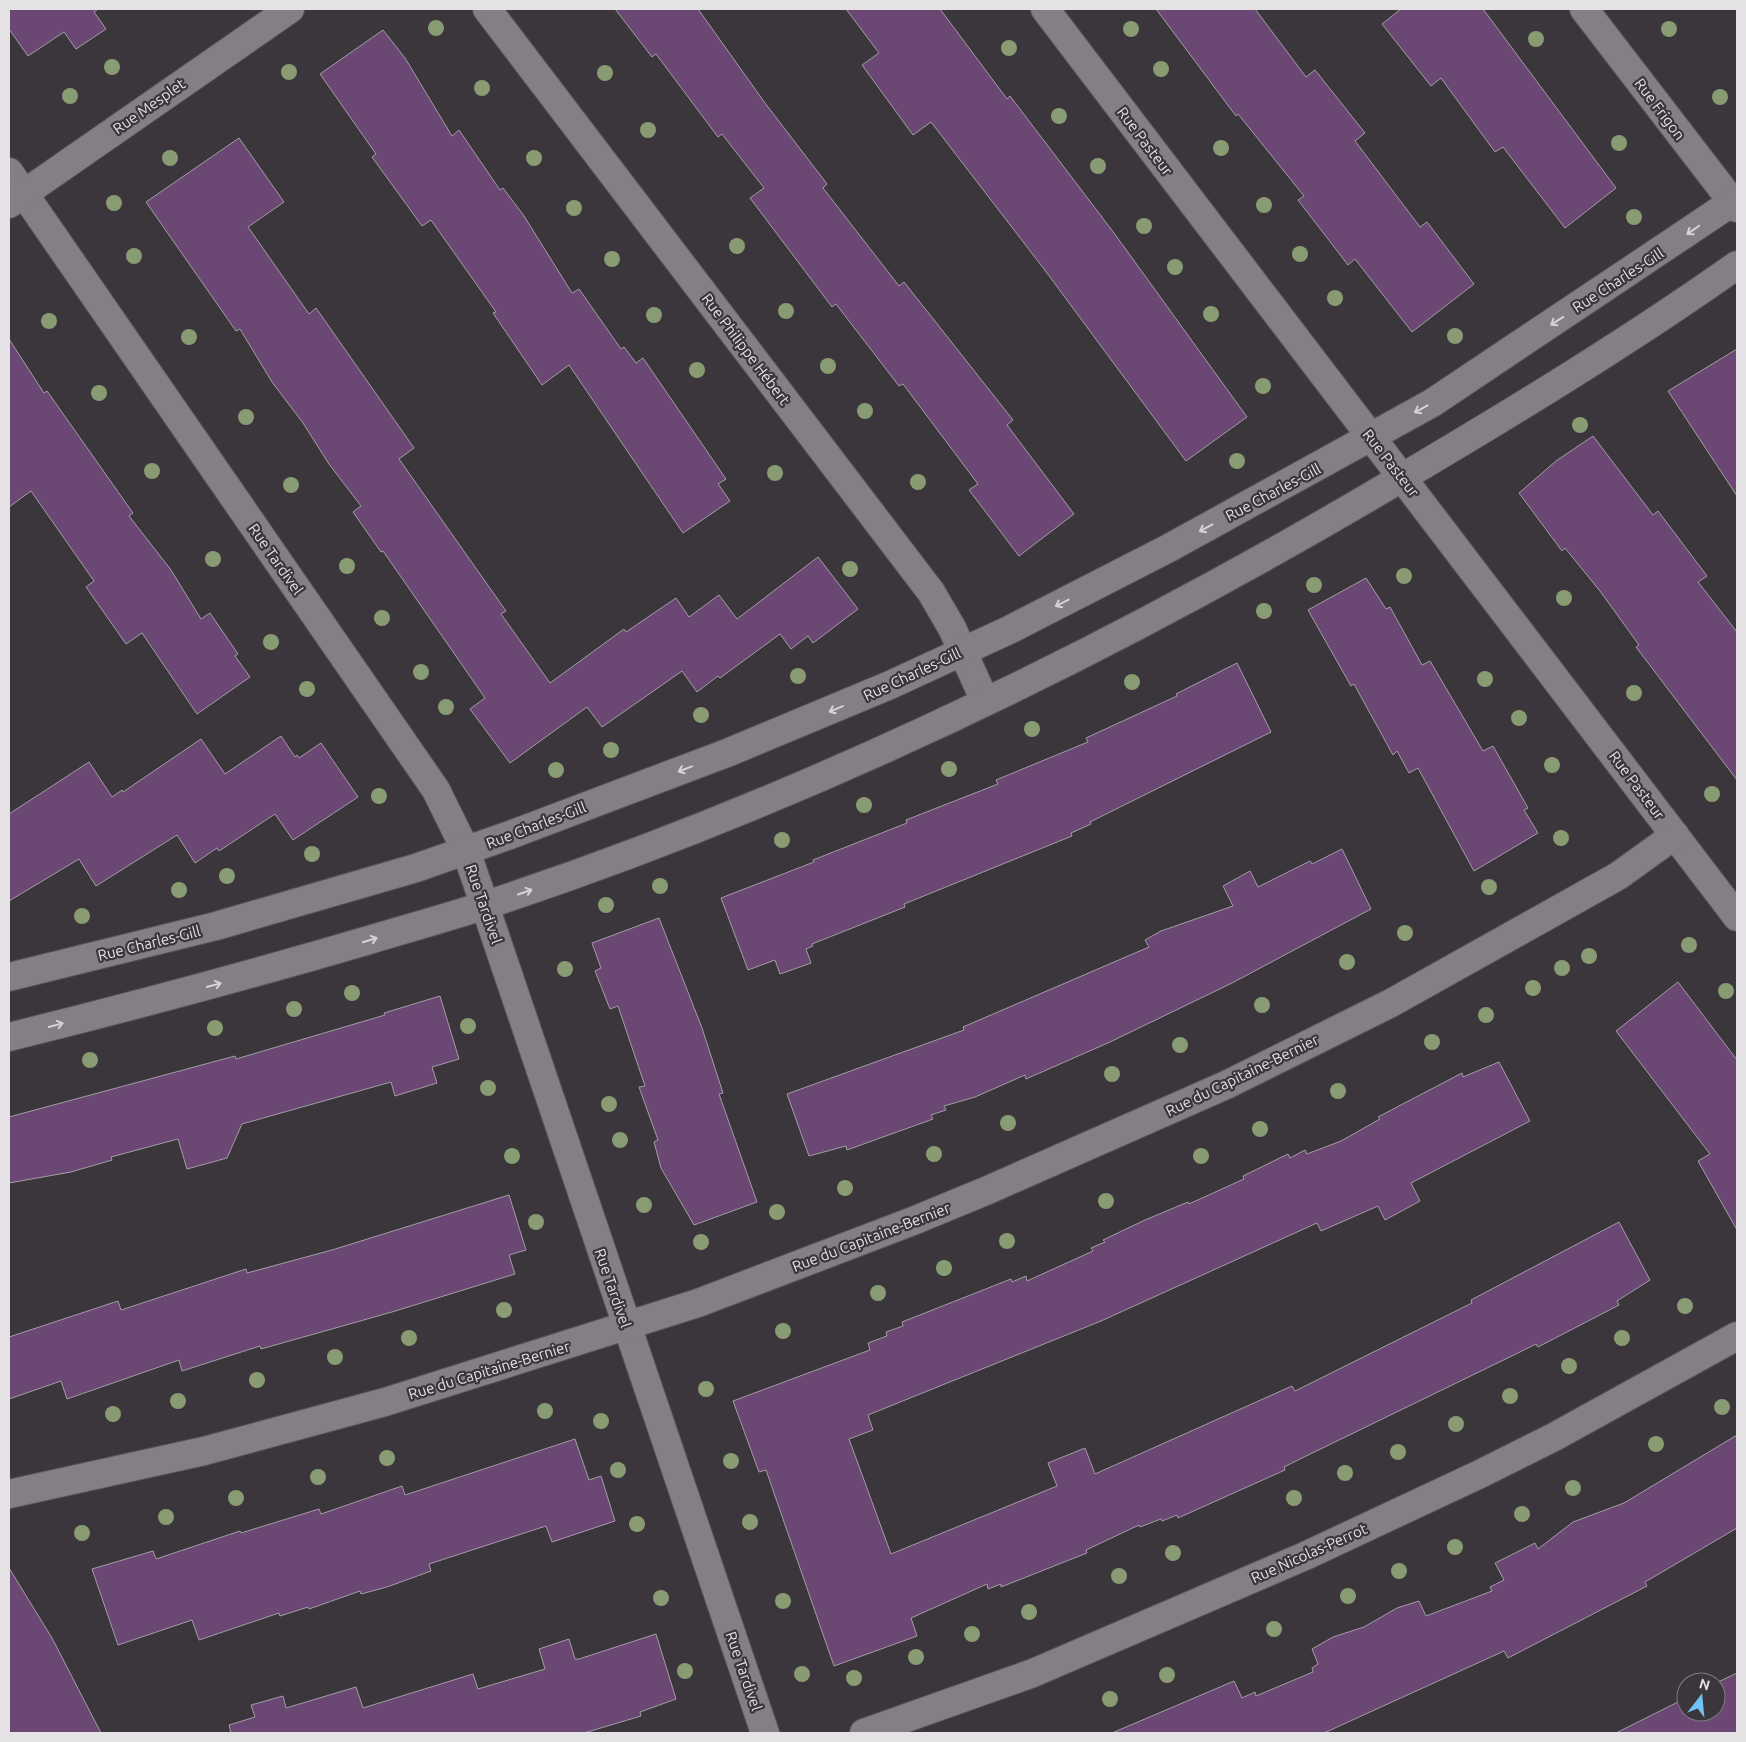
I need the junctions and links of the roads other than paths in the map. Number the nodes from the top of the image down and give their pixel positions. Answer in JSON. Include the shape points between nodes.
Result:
{"nodes":[{"id":1,"x":290,"y":9,"type":"edge"},
{"id":2,"x":487,"y":9,"type":"edge"},
{"id":3,"x":1045,"y":9,"type":"edge"},
{"id":4,"x":1584,"y":9,"type":"edge"},
{"id":5,"x":14,"y":190,"type":"edge"},
{"id":6,"x":1736,"y":204,"type":"edge"},
{"id":7,"x":1737,"y":265,"type":"edge"},
{"id":8,"x":1372,"y":437,"type":"junction"},
{"id":9,"x":1403,"y":477,"type":"junction"},
{"id":10,"x":963,"y":651,"type":"junction"},
{"id":11,"x":985,"y":701,"type":"junction"},
{"id":12,"x":1675,"y":835,"type":"junction"},
{"id":13,"x":466,"y":851,"type":"junction"},
{"id":14,"x":485,"y":906,"type":"junction"},
{"id":15,"x":1737,"y":917,"type":"edge"},
{"id":16,"x":9,"y":977,"type":"edge"},
{"id":17,"x":9,"y":1037,"type":"edge"},
{"id":18,"x":626,"y":1327,"type":"junction"},
{"id":19,"x":1737,"y":1336,"type":"edge"},
{"id":20,"x":9,"y":1494,"type":"edge"},
{"id":21,"x":765,"y":1733,"type":"edge"},
{"id":22,"x":864,"y":1733,"type":"edge"}],
"edges":[{"from":1,"to":5,"type":"street","name":"Rue Mesplet"},
{"from":2,"to":10,"type":"street","name":"Rue Philippe Hébert","via":[[931,592]]},
{"from":3,"to":8,"type":"street","name":"Rue Pasteur"},
{"from":4,"to":6,"type":"street","name":"Rue Frigon"},
{"from":5,"to":13,"type":"street","name":"Rue Tardivel","via":[[436,790]]},
{"from":6,"to":8,"type":"street","name":"Rue Charles-Gill","one_way":true,"via":[[1432,403]]},
{"from":7,"to":9,"type":"street","via":[[1448,452]]},
{"from":8,"to":9,"type":"street","name":"Rue Pasteur"},
{"from":8,"to":10,"type":"street","name":"Rue Charles-Gill","one_way":true,"via":[[1169,548]]},
{"from":9,"to":11,"type":"street","via":[[1136,627]]},
{"from":9,"to":12,"type":"street","name":"Rue Pasteur"},
{"from":10,"to":11,"type":"street","name":"Rue Philippe Hébert"},
{"from":10,"to":13,"type":"street","name":"Rue Charles-Gill","one_way":true,"via":[[873,693],[727,753]]},
{"from":14,"to":11,"type":"street","one_way":true,"via":[[751,806],[865,758]]},
{"from":12,"to":15,"type":"street","name":"Rue Pasteur"},
{"from":12,"to":18,"type":"street","name":"Rue du Capitaine-Bernier","via":[[1618,876],[1450,972],[1226,1085],[921,1218]]},
{"from":13,"to":14,"type":"street","name":"Rue Tardivel"},
{"from":13,"to":16,"type":"street","name":"Rue Charles-Gill","via":[[382,879],[216,926]]},
{"from":17,"to":14,"type":"street","one_way":true,"via":[[253,974]]},
{"from":14,"to":18,"type":"street","name":"Rue Tardivel"},
{"from":18,"to":20,"type":"street","name":"Rue du Capitaine-Bernier","via":[[294,1427],[204,1451]]},
{"from":18,"to":21,"type":"street","name":"Rue Tardivel"},
{"from":19,"to":22,"type":"street","name":"Rue Nicolas-Perrot","via":[[1554,1437],[1313,1552],[1033,1673]]}]}
